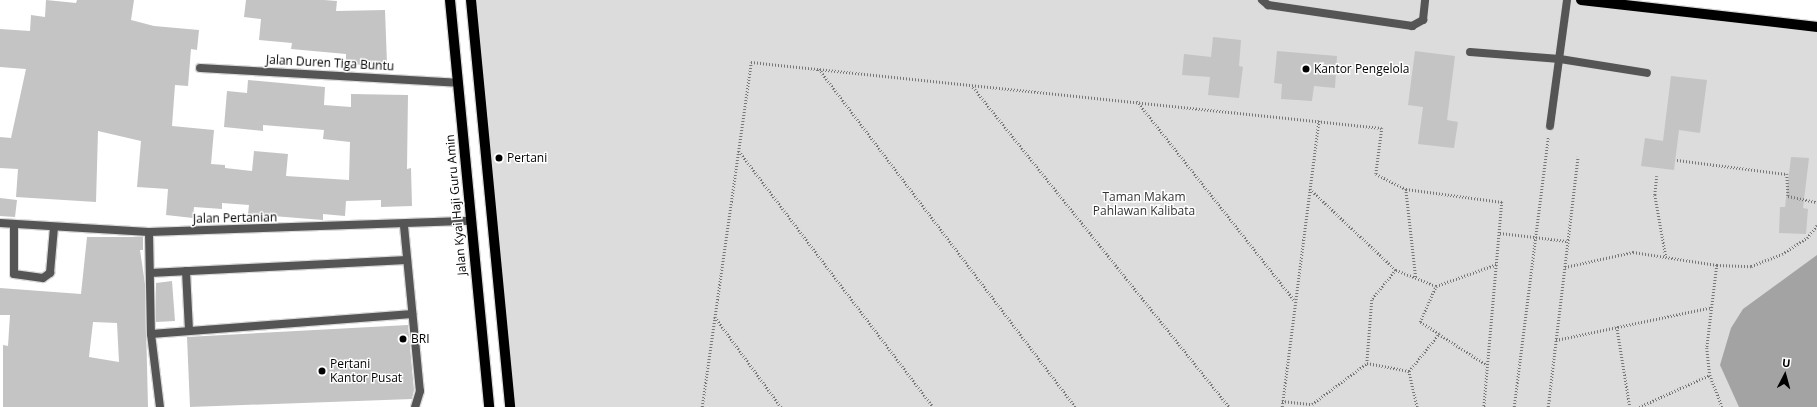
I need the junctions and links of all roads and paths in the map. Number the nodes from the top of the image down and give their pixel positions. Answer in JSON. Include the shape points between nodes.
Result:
{"nodes":[{"id":1,"x":450,"y":0,"type":"edge"},
{"id":2,"x":471,"y":0,"type":"edge"},
{"id":3,"x":1262,"y":0,"type":"edge"},
{"id":4,"x":1425,"y":0,"type":"edge"},
{"id":5,"x":1567,"y":0,"type":"edge"},
{"id":6,"x":1581,"y":0,"type":"edge"},
{"id":7,"x":1612,"y":2,"type":"edge"},
{"id":8,"x":1817,"y":27,"type":"edge"},
{"id":9,"x":1470,"y":52,"type":"dead end"},
{"id":10,"x":1560,"y":59,"type":"junction"},
{"id":11,"x":200,"y":68,"type":"dead end"},
{"id":12,"x":819,"y":69,"type":"junction"},
{"id":13,"x":1647,"y":73,"type":"dead end"},
{"id":14,"x":458,"y":83,"type":"junction"},
{"id":15,"x":973,"y":86,"type":"junction"},
{"id":16,"x":1136,"y":101,"type":"junction"},
{"id":17,"x":1319,"y":119,"type":"junction"},
{"id":18,"x":1550,"y":126,"type":"joint"},
{"id":19,"x":739,"y":151,"type":"junction"},
{"id":20,"x":1578,"y":157,"type":"dead end"},
{"id":21,"x":1677,"y":160,"type":"dead end"},
{"id":22,"x":1657,"y":176,"type":"dead end"},
{"id":23,"x":1310,"y":189,"type":"junction"},
{"id":24,"x":1406,"y":190,"type":"junction"},
{"id":25,"x":1817,"y":202,"type":"edge"},
{"id":26,"x":470,"y":221,"type":"junction"},
{"id":27,"x":0,"y":223,"type":"edge"},
{"id":28,"x":14,"y":224,"type":"junction"},
{"id":29,"x":1817,"y":225,"type":"edge"},
{"id":30,"x":404,"y":226,"type":"junction"},
{"id":31,"x":54,"y":227,"type":"junction"},
{"id":32,"x":149,"y":232,"type":"junction"},
{"id":33,"x":1500,"y":233,"type":"junction"},
{"id":34,"x":1536,"y":237,"type":"junction"},
{"id":35,"x":1567,"y":242,"type":"junction"},
{"id":36,"x":1666,"y":257,"type":"junction"},
{"id":37,"x":407,"y":260,"type":"junction"},
{"id":38,"x":1496,"y":264,"type":"junction"},
{"id":39,"x":1717,"y":264,"type":"junction"},
{"id":40,"x":1565,"y":267,"type":"junction"},
{"id":41,"x":1396,"y":270,"type":"junction"},
{"id":42,"x":186,"y":271,"type":"junction"},
{"id":43,"x":150,"y":273,"type":"junction"},
{"id":44,"x":1416,"y":278,"type":"junction"},
{"id":45,"x":1436,"y":286,"type":"junction"},
{"id":46,"x":1295,"y":301,"type":"junction"},
{"id":47,"x":1712,"y":307,"type":"junction"},
{"id":48,"x":412,"y":314,"type":"junction"},
{"id":49,"x":715,"y":317,"type":"junction"},
{"id":50,"x":1617,"y":327,"type":"junction"},
{"id":51,"x":189,"y":330,"type":"junction"},
{"id":52,"x":151,"y":334,"type":"junction"},
{"id":53,"x":1439,"y":334,"type":"junction"},
{"id":54,"x":1556,"y":340,"type":"junction"},
{"id":55,"x":1367,"y":363,"type":"junction"},
{"id":56,"x":1488,"y":365,"type":"junction"},
{"id":57,"x":1409,"y":371,"type":"junction"},
{"id":58,"x":1710,"y":375,"type":"junction"},
{"id":59,"x":1282,"y":401,"type":"junction"},
{"id":60,"x":160,"y":407,"type":"edge"},
{"id":61,"x":416,"y":407,"type":"edge"},
{"id":62,"x":489,"y":407,"type":"edge"},
{"id":63,"x":510,"y":407,"type":"edge"},
{"id":64,"x":702,"y":407,"type":"edge"},
{"id":65,"x":781,"y":407,"type":"edge"},
{"id":66,"x":933,"y":407,"type":"edge"},
{"id":67,"x":1076,"y":407,"type":"edge"},
{"id":68,"x":1229,"y":407,"type":"edge"},
{"id":69,"x":1282,"y":407,"type":"edge"},
{"id":70,"x":1417,"y":407,"type":"edge"},
{"id":71,"x":1484,"y":407,"type":"edge"},
{"id":72,"x":1514,"y":407,"type":"edge"},
{"id":73,"x":1548,"y":407,"type":"edge"},
{"id":74,"x":1630,"y":407,"type":"edge"},
{"id":75,"x":1639,"y":407,"type":"edge"},
{"id":76,"x":1722,"y":407,"type":"edge"}],
"edges":[{"from":1,"to":14,"type":"main road","name":"Jalan Kyai Haji Guru Amin"},
{"from":2,"to":63,"type":"main road"},
{"from":3,"to":4,"type":"street","via":[[1268,5],[1412,26],[1423,20]]},
{"from":5,"to":10,"type":"street"},
{"from":6,"to":7,"type":"main road"},
{"from":7,"to":8,"type":"main road"},
{"from":9,"to":10,"type":"street"},
{"from":10,"to":13,"type":"street"},
{"from":10,"to":18,"type":"street"},
{"from":11,"to":14,"type":"street","name":"Jalan Duren Tiga Buntu"},
{"from":12,"to":15,"type":"path"},
{"from":12,"to":19,"type":"path","via":[[751,62]]},
{"from":12,"to":67,"type":"path"},
{"from":14,"to":26,"type":"main road","name":"Jalan Kyai Haji Guru Amin"},
{"from":15,"to":16,"type":"path"},
{"from":15,"to":68,"type":"path"},
{"from":16,"to":17,"type":"path"},
{"from":16,"to":46,"type":"path"},
{"from":17,"to":23,"type":"path"},
{"from":17,"to":24,"type":"path","via":[[1382,128],[1376,174]]},
{"from":18,"to":34,"type":"path"},
{"from":19,"to":49,"type":"path"},
{"from":19,"to":66,"type":"path"},
{"from":20,"to":35,"type":"path"},
{"from":21,"to":25,"type":"path","via":[[1787,174],[1788,196]]},
{"from":22,"to":36,"type":"path","via":[[1655,195]]},
{"from":23,"to":41,"type":"path"},
{"from":23,"to":46,"type":"path"},
{"from":24,"to":33,"type":"path","via":[[1502,202]]},
{"from":24,"to":44,"type":"path"},
{"from":26,"to":30,"type":"street","name":"Jalan Pertanian"},
{"from":26,"to":62,"type":"main road","name":"Jalan Kyai Haji Guru Amin"},
{"from":27,"to":28,"type":"street","name":"Jalan Pertanian"},
{"from":28,"to":31,"type":"street","name":"Jalan Pertanian"},
{"from":28,"to":31,"type":"street","via":[[14,274],[43,278],[50,273]]},
{"from":29,"to":39,"type":"path","via":[[1807,238],[1782,254],[1751,266]]},
{"from":30,"to":32,"type":"street","name":"Jalan Pertanian"},
{"from":30,"to":37,"type":"street"},
{"from":31,"to":32,"type":"street","name":"Jalan Pertanian"},
{"from":32,"to":43,"type":"street"},
{"from":33,"to":34,"type":"path"},
{"from":33,"to":38,"type":"path"},
{"from":34,"to":35,"type":"path"},
{"from":34,"to":72,"type":"path"},
{"from":35,"to":40,"type":"path"},
{"from":36,"to":39,"type":"path"},
{"from":36,"to":40,"type":"path","via":[[1632,252]]},
{"from":37,"to":42,"type":"street"},
{"from":37,"to":48,"type":"street"},
{"from":38,"to":45,"type":"path"},
{"from":38,"to":56,"type":"path"},
{"from":39,"to":47,"type":"path"},
{"from":40,"to":54,"type":"path"},
{"from":41,"to":44,"type":"path"},
{"from":41,"to":55,"type":"path","via":[[1372,300]]},
{"from":42,"to":43,"type":"street"},
{"from":42,"to":51,"type":"street"},
{"from":43,"to":52,"type":"street"},
{"from":44,"to":45,"type":"path"},
{"from":45,"to":53,"type":"path","via":[[1420,322]]},
{"from":46,"to":59,"type":"path"},
{"from":47,"to":50,"type":"path"},
{"from":47,"to":58,"type":"path","via":[[1707,348]]},
{"from":48,"to":51,"type":"street"},
{"from":48,"to":61,"type":"street","via":[[420,391]]},
{"from":49,"to":64,"type":"path"},
{"from":49,"to":65,"type":"path"},
{"from":50,"to":54,"type":"path"},
{"from":50,"to":74,"type":"path"},
{"from":51,"to":52,"type":"street"},
{"from":52,"to":60,"type":"street"},
{"from":53,"to":56,"type":"path"},
{"from":53,"to":57,"type":"path"},
{"from":54,"to":73,"type":"path"},
{"from":55,"to":57,"type":"path"},
{"from":55,"to":59,"type":"path","via":[[1312,404]]},
{"from":56,"to":71,"type":"path"},
{"from":57,"to":70,"type":"path"},
{"from":58,"to":75,"type":"path"},
{"from":58,"to":76,"type":"path"},
{"from":59,"to":69,"type":"path"}]}
